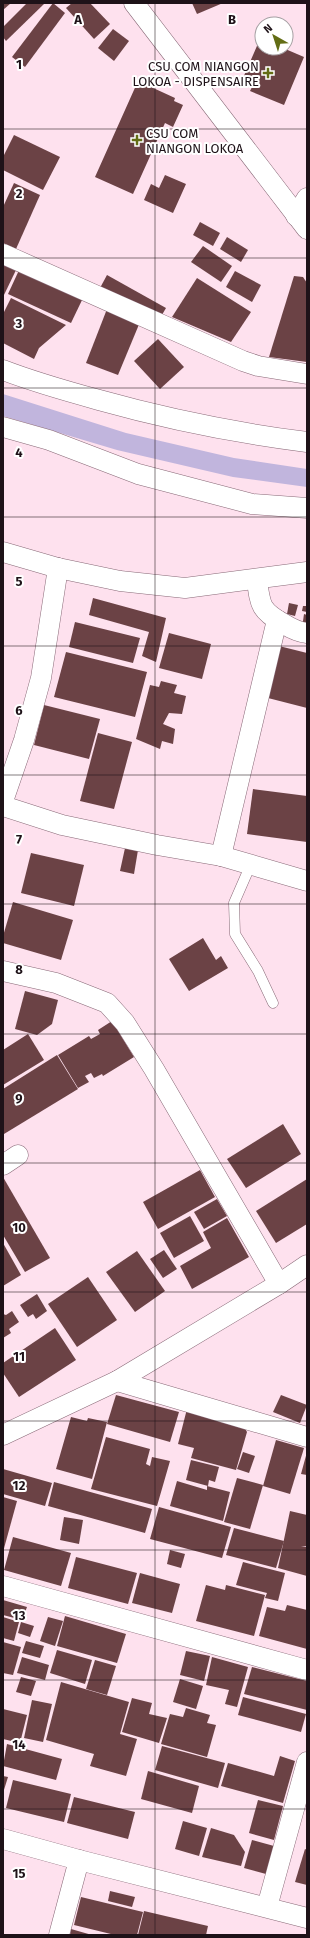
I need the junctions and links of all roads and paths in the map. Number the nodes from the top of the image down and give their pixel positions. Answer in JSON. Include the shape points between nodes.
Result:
{"nodes":[{"id":1,"x":134,"y":3,"type":"edge"},
{"id":2,"x":307,"y":198,"type":"edge"},
{"id":3,"x":302,"y":223,"type":"edge"},
{"id":4,"x":3,"y":254,"type":"edge"},
{"id":5,"x":3,"y":370,"type":"edge"},
{"id":6,"x":307,"y":374,"type":"edge"},
{"id":7,"x":3,"y":427,"type":"edge"},
{"id":8,"x":307,"y":442,"type":"edge"},
{"id":9,"x":307,"y":508,"type":"edge"},
{"id":10,"x":3,"y":552,"type":"edge"},
{"id":11,"x":58,"y":568,"type":"junction"},
{"id":12,"x":307,"y":572,"type":"edge"},
{"id":13,"x":256,"y":580,"type":"junction"},
{"id":14,"x":277,"y":620,"type":"junction"},
{"id":15,"x":307,"y":633,"type":"edge"},
{"id":16,"x":3,"y":801,"type":"edge"},
{"id":17,"x":3,"y":806,"type":"edge"},
{"id":18,"x":220,"y":856,"type":"junction"},
{"id":19,"x":252,"y":864,"type":"junction"},
{"id":20,"x":307,"y":881,"type":"edge"},
{"id":21,"x":3,"y":971,"type":"edge"},
{"id":22,"x":273,"y":1003,"type":"dead end"},
{"id":23,"x":307,"y":1265,"type":"edge"},
{"id":24,"x":279,"y":1284,"type":"junction"},
{"id":25,"x":116,"y":1381,"type":"junction"},
{"id":26,"x":3,"y":1435,"type":"edge"},
{"id":27,"x":307,"y":1437,"type":"edge"},
{"id":28,"x":3,"y":1586,"type":"edge"},
{"id":29,"x":307,"y":1670,"type":"edge"},
{"id":30,"x":307,"y":1762,"type":"edge"},
{"id":31,"x":3,"y":1839,"type":"edge"},
{"id":32,"x":79,"y":1860,"type":"junction"},
{"id":33,"x":267,"y":1907,"type":"junction"},
{"id":34,"x":307,"y":1918,"type":"edge"},
{"id":35,"x":59,"y":1935,"type":"edge"}],
"edges":[{"from":1,"to":3,"type":"street"},
{"from":2,"to":3,"type":"street"},
{"from":4,"to":6,"type":"street","via":[[243,361]]},
{"from":5,"to":8,"type":"street","via":[[35,382],[154,416],[259,436]]},
{"from":7,"to":9,"type":"street","via":[[49,440],[138,474],[252,504]]},
{"from":10,"to":11,"type":"street"},
{"from":11,"to":13,"type":"street","via":[[120,581],[185,588]]},
{"from":11,"to":16,"type":"street","via":[[41,678],[24,740]]},
{"from":12,"to":13,"type":"street"},
{"from":13,"to":14,"type":"street","via":[[259,598],[266,613]]},
{"from":14,"to":15,"type":"street","via":[[298,632]]},
{"from":14,"to":18,"type":"street"},
{"from":17,"to":18,"type":"street","via":[[62,825]]},
{"from":18,"to":19,"type":"street"},
{"from":19,"to":20,"type":"street"},
{"from":19,"to":22,"type":"lane","via":[[234,903],[235,934],[258,971]]},
{"from":21,"to":24,"type":"street","via":[[56,983],[107,1004],[125,1023]]},
{"from":23,"to":24,"type":"street"},
{"from":24,"to":25,"type":"street"},
{"from":25,"to":26,"type":"street"},
{"from":25,"to":27,"type":"street"},
{"from":28,"to":29,"type":"street"},
{"from":30,"to":33,"type":"street"},
{"from":31,"to":32,"type":"street"},
{"from":32,"to":33,"type":"street"},
{"from":32,"to":35,"type":"street"},
{"from":33,"to":34,"type":"street"}]}
